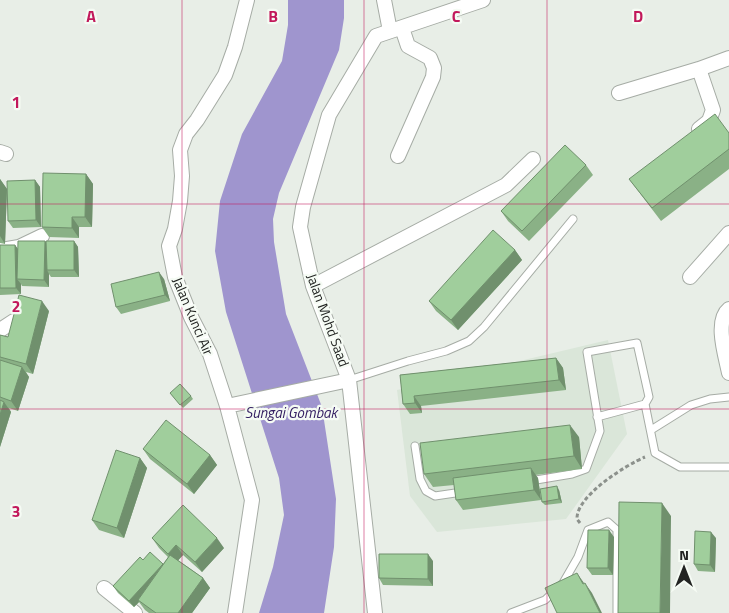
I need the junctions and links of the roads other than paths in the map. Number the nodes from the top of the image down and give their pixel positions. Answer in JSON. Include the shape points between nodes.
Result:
{"nodes":[{"id":1,"x":247,"y":0,"type":"edge"},
{"id":2,"x":384,"y":0,"type":"edge"},
{"id":3,"x":482,"y":0,"type":"edge"},
{"id":4,"x":396,"y":29,"type":"junction"},
{"id":5,"x":729,"y":58,"type":"edge"},
{"id":6,"x":699,"y":69,"type":"junction"},
{"id":7,"x":619,"y":93,"type":"dead end"},
{"id":8,"x":687,"y":138,"type":"edge"},
{"id":9,"x":398,"y":156,"type":"dead end"},
{"id":10,"x":533,"y":159,"type":"dead end"},
{"id":11,"x":573,"y":219,"type":"dead end"},
{"id":12,"x":729,"y":233,"type":"edge"},
{"id":13,"x":42,"y":236,"type":"edge"},
{"id":14,"x":0,"y":250,"type":"edge"},
{"id":15,"x":690,"y":277,"type":"dead end"},
{"id":16,"x":313,"y":286,"type":"junction"},
{"id":17,"x":729,"y":309,"type":"edge"},
{"id":18,"x":14,"y":321,"type":"edge"},
{"id":19,"x":0,"y":330,"type":"edge"},
{"id":20,"x":729,"y":373,"type":"edge"},
{"id":21,"x":346,"y":380,"type":"junction"},
{"id":22,"x":729,"y":397,"type":"edge"},
{"id":23,"x":645,"y":404,"type":"junction"},
{"id":24,"x":234,"y":405,"type":"junction"},
{"id":25,"x":597,"y":417,"type":"junction"},
{"id":26,"x":650,"y":430,"type":"junction"},
{"id":27,"x":415,"y":446,"type":"dead end"},
{"id":28,"x":729,"y":468,"type":"edge"},
{"id":29,"x":523,"y":482,"type":"edge"},
{"id":30,"x":474,"y":490,"type":"edge"},
{"id":31,"x":104,"y":588,"type":"dead end"},
{"id":32,"x":135,"y":613,"type":"edge"},
{"id":33,"x":235,"y":613,"type":"edge"},
{"id":34,"x":375,"y":613,"type":"edge"},
{"id":35,"x":511,"y":613,"type":"edge"},
{"id":36,"x":617,"y":613,"type":"edge"}],
"edges":[{"from":1,"to":24,"type":"street","name":"Jalan Kunci Air","via":[[225,75],[186,134],[180,150],[180,201],[169,246],[175,277],[191,317]]},
{"from":2,"to":4,"type":"street"},
{"from":3,"to":4,"type":"street","name":"Jalan Mohd Saad"},
{"from":4,"to":9,"type":"street","via":[[408,46],[430,58],[434,68]]},
{"from":4,"to":16,"type":"street","name":"Jalan Mohd Saad","via":[[376,36],[329,115],[300,227]]},
{"from":5,"to":6,"type":"street"},
{"from":6,"to":7,"type":"street"},
{"from":6,"to":8,"type":"street","via":[[713,110],[709,121]]},
{"from":10,"to":16,"type":"street","via":[[506,184]]},
{"from":11,"to":21,"type":"lane","via":[[469,341],[446,351]]},
{"from":12,"to":15,"type":"street"},
{"from":13,"to":14,"type":"street","via":[[19,247]]},
{"from":16,"to":21,"type":"street","name":"Jalan Mohd Saad"},
{"from":17,"to":20,"type":"street","via":[[725,312],[721,332]]},
{"from":18,"to":19,"type":"street"},
{"from":21,"to":24,"type":"street"},
{"from":21,"to":34,"type":"street","name":"Jalan Mohd Saad"},
{"from":22,"to":26,"type":"lane","via":[[691,405]]},
{"from":23,"to":25,"type":"lane"},
{"from":23,"to":25,"type":"lane","via":[[649,397],[637,343],[587,352]]},
{"from":23,"to":26,"type":"lane"},
{"from":24,"to":33,"type":"street","name":"Jalan Kunci Air","via":[[252,500]]},
{"from":25,"to":29,"type":"lane","via":[[600,431],[586,469]]},
{"from":26,"to":28,"type":"lane","via":[[655,453],[680,467]]},
{"from":27,"to":30,"type":"lane","via":[[420,479],[426,491],[436,496]]},
{"from":31,"to":32,"type":"street"},
{"from":35,"to":36,"type":"lane","via":[[545,600],[563,583],[588,530],[608,522],[617,530]]}]}
